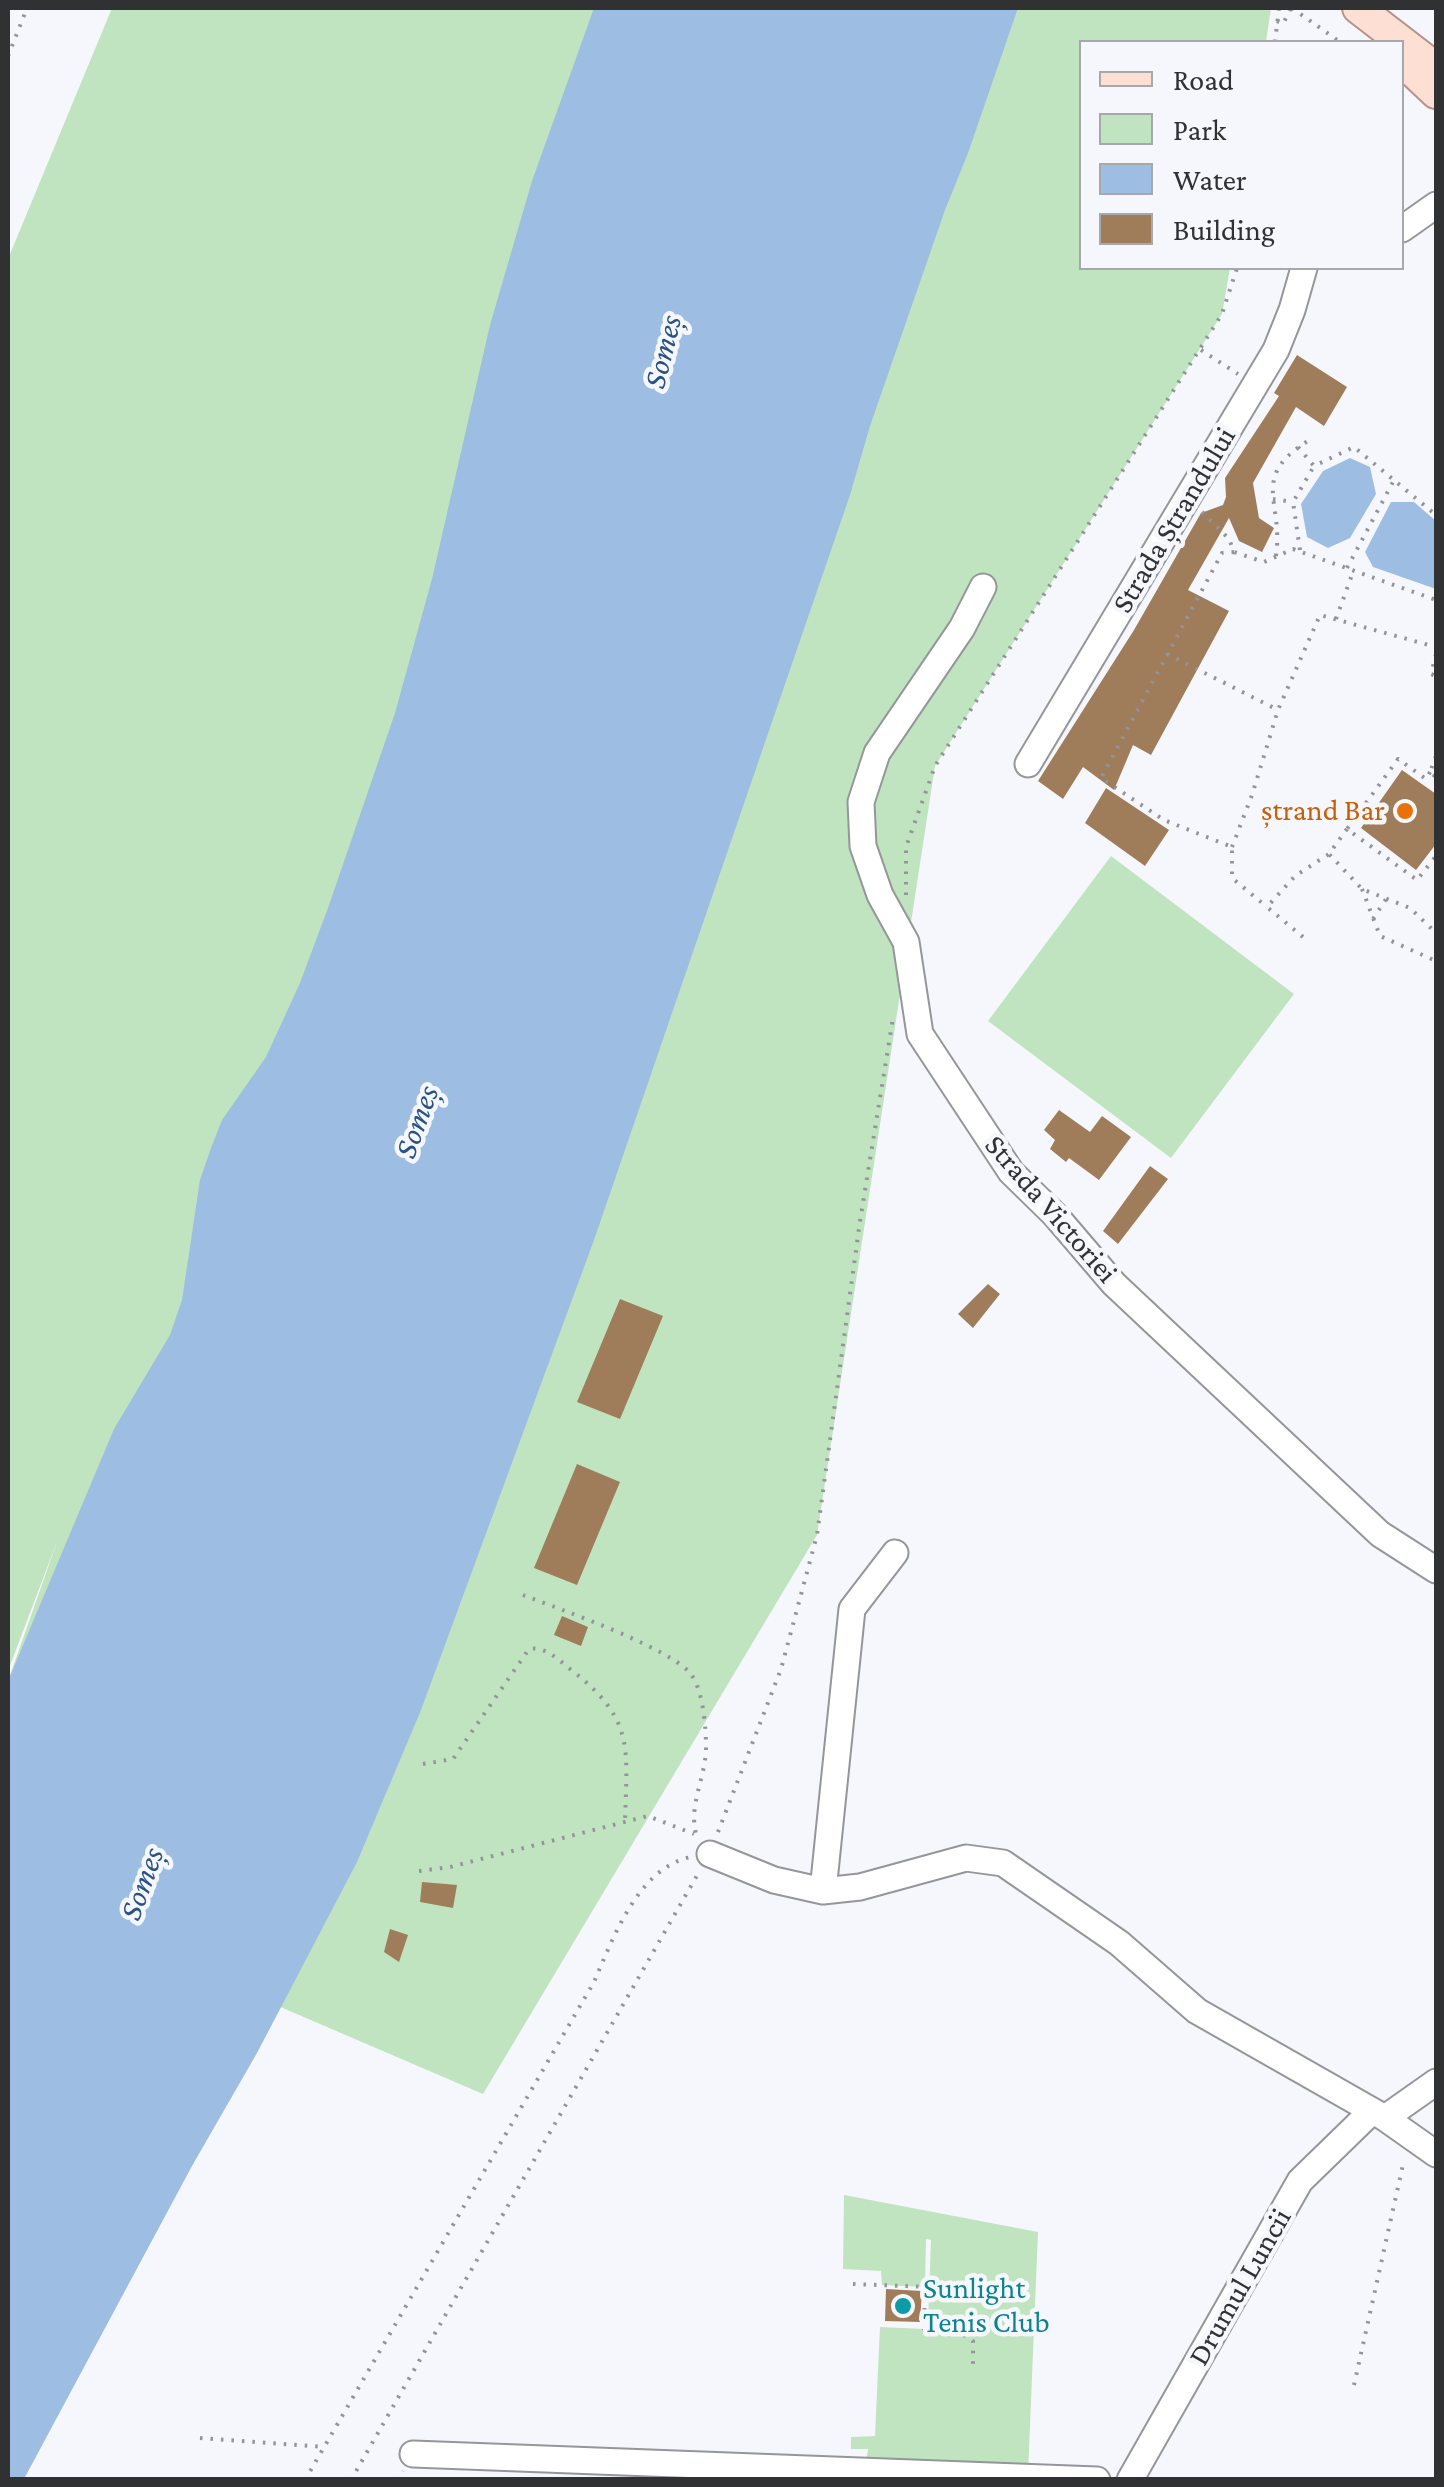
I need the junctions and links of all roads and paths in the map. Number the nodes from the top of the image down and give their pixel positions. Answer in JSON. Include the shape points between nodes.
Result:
{"nodes":[{"id":1,"x":27,"y":8,"type":"edge"},
{"id":2,"x":1279,"y":8,"type":"edge"},
{"id":3,"x":1291,"y":8,"type":"edge"},
{"id":4,"x":1329,"y":8,"type":"edge"},
{"id":5,"x":1358,"y":8,"type":"edge"},
{"id":6,"x":1277,"y":20,"type":"junction"},
{"id":7,"x":1274,"y":40,"type":"edge"},
{"id":8,"x":1337,"y":40,"type":"edge"},
{"id":9,"x":1377,"y":40,"type":"edge"},
{"id":10,"x":1400,"y":40,"type":"edge"},
{"id":11,"x":1404,"y":43,"type":"edge"},
{"id":12,"x":8,"y":56,"type":"edge"},
{"id":13,"x":1404,"y":64,"type":"edge"},
{"id":14,"x":1436,"y":68,"type":"edge"},
{"id":15,"x":1436,"y":93,"type":"edge"},
{"id":16,"x":1436,"y":205,"type":"edge"},
{"id":17,"x":1404,"y":228,"type":"edge"},
{"id":18,"x":1236,"y":270,"type":"edge"},
{"id":19,"x":1303,"y":270,"type":"edge"},
{"id":20,"x":1201,"y":350,"type":"junction"},
{"id":21,"x":1255,"y":384,"type":"junction"},
{"id":22,"x":1311,"y":440,"type":"dead end"},
{"id":23,"x":1298,"y":448,"type":"junction"},
{"id":24,"x":1314,"y":466,"type":"junction"},
{"id":25,"x":1393,"y":482,"type":"junction"},
{"id":26,"x":1188,"y":498,"type":"junction"},
{"id":27,"x":1272,"y":498,"type":"junction"},
{"id":28,"x":1294,"y":502,"type":"junction"},
{"id":29,"x":1436,"y":515,"type":"edge"},
{"id":30,"x":1229,"y":539,"type":"junction"},
{"id":31,"x":1234,"y":552,"type":"junction"},
{"id":32,"x":1300,"y":552,"type":"junction"},
{"id":33,"x":1222,"y":553,"type":"junction"},
{"id":34,"x":1276,"y":556,"type":"junction"},
{"id":35,"x":1350,"y":570,"type":"junction"},
{"id":36,"x":983,"y":588,"type":"dead end"},
{"id":37,"x":1436,"y":600,"type":"edge"},
{"id":38,"x":1336,"y":620,"type":"junction"},
{"id":39,"x":1436,"y":651,"type":"edge"},
{"id":40,"x":1167,"y":654,"type":"junction"},
{"id":41,"x":1436,"y":676,"type":"edge"},
{"id":42,"x":1278,"y":710,"type":"junction"},
{"id":43,"x":1436,"y":756,"type":"edge"},
{"id":44,"x":1028,"y":764,"type":"dead end"},
{"id":45,"x":1430,"y":772,"type":"junction"},
{"id":46,"x":1436,"y":777,"type":"edge"},
{"id":47,"x":1347,"y":829,"type":"junction"},
{"id":48,"x":1232,"y":847,"type":"junction"},
{"id":49,"x":1329,"y":854,"type":"junction"},
{"id":50,"x":1436,"y":856,"type":"edge"},
{"id":51,"x":1362,"y":889,"type":"junction"},
{"id":52,"x":1386,"y":898,"type":"junction"},
{"id":53,"x":906,"y":904,"type":"dead end"},
{"id":54,"x":1267,"y":907,"type":"junction"},
{"id":55,"x":1373,"y":919,"type":"junction"},
{"id":56,"x":1436,"y":933,"type":"edge"},
{"id":57,"x":1303,"y":937,"type":"dead end"},
{"id":58,"x":1436,"y":960,"type":"edge"},
{"id":59,"x":894,"y":1016,"type":"dead end"},
{"id":60,"x":895,"y":1553,"type":"dead end"},
{"id":61,"x":1436,"y":1570,"type":"edge"},
{"id":62,"x":523,"y":1594,"type":"dead end"},
{"id":63,"x":424,"y":1764,"type":"dead end"},
{"id":64,"x":625,"y":1822,"type":"junction"},
{"id":65,"x":703,"y":1844,"type":"junction"},
{"id":66,"x":419,"y":1871,"type":"dead end"},
{"id":67,"x":823,"y":1891,"type":"junction"},
{"id":68,"x":1436,"y":2082,"type":"edge"},
{"id":69,"x":1378,"y":2114,"type":"junction"},
{"id":70,"x":1410,"y":2134,"type":"junction"},
{"id":71,"x":1436,"y":2154,"type":"edge"},
{"id":72,"x":853,"y":2284,"type":"dead end"},
{"id":73,"x":944,"y":2324,"type":"dead end"},
{"id":74,"x":943,"y":2333,"type":"junction"},
{"id":75,"x":973,"y":2368,"type":"dead end"},
{"id":76,"x":1354,"y":2385,"type":"dead end"},
{"id":77,"x":200,"y":2438,"type":"dead end"},
{"id":78,"x":324,"y":2447,"type":"junction"},
{"id":79,"x":413,"y":2454,"type":"dead end"},
{"id":80,"x":563,"y":2469,"type":"edge"},
{"id":81,"x":306,"y":2480,"type":"edge"},
{"id":82,"x":351,"y":2480,"type":"edge"},
{"id":83,"x":1096,"y":2480,"type":"edge"},
{"id":84,"x":1130,"y":2480,"type":"edge"}],
"edges":[{"from":1,"to":12,"type":"path"},
{"from":2,"to":6,"type":"path"},
{"from":3,"to":6,"type":"path","via":[[1282,24]]},
{"from":3,"to":8,"type":"path"},
{"from":4,"to":9,"type":"main road"},
{"from":5,"to":10,"type":"main road"},
{"from":6,"to":7,"type":"path"},
{"from":11,"to":14,"type":"main road"},
{"from":13,"to":15,"type":"main road"},
{"from":16,"to":17,"type":"street"},
{"from":18,"to":20,"type":"path"},
{"from":19,"to":21,"type":"street","name":"Strada Ștrandului","via":[[1276,350]]},
{"from":20,"to":21,"type":"path"},
{"from":20,"to":53,"type":"path","via":[[935,766],[906,847]]},
{"from":21,"to":26,"type":"street","name":"Strada Ștrandului"},
{"from":22,"to":23,"type":"path"},
{"from":23,"to":24,"type":"path"},
{"from":23,"to":27,"type":"path","via":[[1286,454],[1271,484]]},
{"from":24,"to":25,"type":"path","via":[[1354,446]]},
{"from":24,"to":28,"type":"path"},
{"from":25,"to":29,"type":"path"},
{"from":25,"to":35,"type":"path"},
{"from":26,"to":30,"type":"path"},
{"from":26,"to":44,"type":"street","name":"Strada Ștrandului"},
{"from":27,"to":28,"type":"path"},
{"from":27,"to":34,"type":"path","via":[[1280,530]]},
{"from":28,"to":32,"type":"path"},
{"from":30,"to":31,"type":"path"},
{"from":30,"to":33,"type":"path"},
{"from":31,"to":33,"type":"path"},
{"from":31,"to":34,"type":"path","via":[[1264,562]]},
{"from":32,"to":34,"type":"path"},
{"from":32,"to":35,"type":"path"},
{"from":33,"to":40,"type":"path"},
{"from":35,"to":37,"type":"path"},
{"from":35,"to":38,"type":"path"},
{"from":36,"to":61,"type":"street","name":"Strada Victoriei","via":[[877,753],[861,802],[863,846],[906,942],[920,1034],[1012,1172],[1114,1284],[1380,1534]]},
{"from":38,"to":39,"type":"path"},
{"from":38,"to":42,"type":"path","via":[[1320,615]]},
{"from":39,"to":41,"type":"path"},
{"from":40,"to":42,"type":"path"},
{"from":40,"to":48,"type":"path","via":[[1101,778],[1164,820]]},
{"from":42,"to":48,"type":"path"},
{"from":43,"to":45,"type":"path"},
{"from":45,"to":46,"type":"path"},
{"from":45,"to":47,"type":"path","via":[[1426,779],[1398,759]]},
{"from":47,"to":49,"type":"path"},
{"from":47,"to":50,"type":"path","via":[[1418,880]]},
{"from":48,"to":54,"type":"path","via":[[1232,878]]},
{"from":49,"to":51,"type":"path"},
{"from":49,"to":54,"type":"path","via":[[1295,876]]},
{"from":51,"to":52,"type":"path"},
{"from":51,"to":55,"type":"path"},
{"from":52,"to":55,"type":"path"},
{"from":52,"to":56,"type":"path","via":[[1410,908]]},
{"from":54,"to":57,"type":"path"},
{"from":55,"to":58,"type":"path","via":[[1380,936]]},
{"from":59,"to":65,"type":"path","via":[[817,1535],[781,1668]]},
{"from":60,"to":67,"type":"street","via":[[852,1609]]},
{"from":62,"to":65,"type":"path","via":[[656,1650],[692,1674],[706,1749],[694,1813]]},
{"from":63,"to":64,"type":"path","via":[[454,1759],[529,1648],[536,1647],[613,1708],[624,1731]]},
{"from":64,"to":65,"type":"path","via":[[648,1816]]},
{"from":64,"to":66,"type":"path"},
{"from":65,"to":67,"type":"street","via":[[774,1880]]},
{"from":65,"to":78,"type":"path","via":[[675,1860],[623,1916],[594,1982]]},
{"from":65,"to":82,"type":"path"},
{"from":67,"to":69,"type":"street","via":[[966,1858],[1003,1863],[1120,1944],[1197,2011]]},
{"from":68,"to":69,"type":"street","name":"Drumul Luncii"},
{"from":69,"to":70,"type":"street"},
{"from":69,"to":84,"type":"street","name":"Drumul Luncii","via":[[1300,2182]]},
{"from":70,"to":71,"type":"street"},
{"from":70,"to":76,"type":"path"},
{"from":72,"to":74,"type":"path","via":[[927,2287],[924,2328]]},
{"from":73,"to":74,"type":"path"},
{"from":74,"to":75,"type":"path","via":[[973,2341]]},
{"from":77,"to":78,"type":"path"},
{"from":78,"to":81,"type":"path"},
{"from":79,"to":80,"type":"street"},
{"from":80,"to":83,"type":"street"}]}
